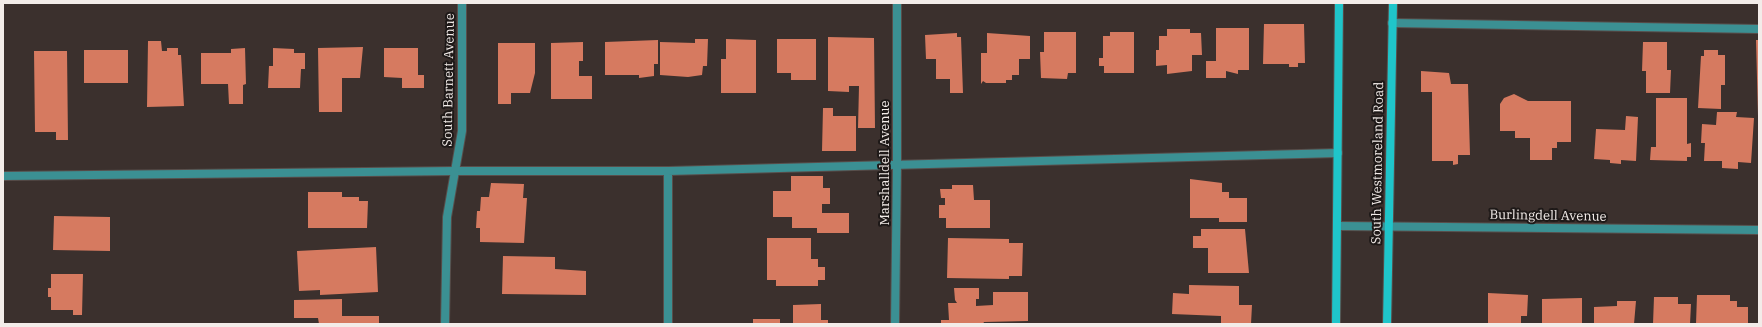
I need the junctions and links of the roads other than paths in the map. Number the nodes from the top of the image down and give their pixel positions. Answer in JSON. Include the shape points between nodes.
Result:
{"nodes":[{"id":1,"x":462,"y":3,"type":"edge"},
{"id":2,"x":897,"y":3,"type":"edge"},
{"id":3,"x":1339,"y":3,"type":"edge"},
{"id":4,"x":1392,"y":3,"type":"edge"},
{"id":5,"x":1392,"y":23,"type":"junction"},
{"id":6,"x":1759,"y":29,"type":"edge"},
{"id":7,"x":1338,"y":153,"type":"junction"},
{"id":8,"x":898,"y":165,"type":"junction"},
{"id":9,"x":455,"y":171,"type":"junction"},
{"id":10,"x":668,"y":171,"type":"junction"},
{"id":11,"x":3,"y":176,"type":"edge"},
{"id":12,"x":1338,"y":226,"type":"junction"},
{"id":13,"x":1389,"y":227,"type":"junction"},
{"id":14,"x":1759,"y":230,"type":"edge"},
{"id":15,"x":445,"y":324,"type":"edge"},
{"id":16,"x":668,"y":324,"type":"edge"},
{"id":17,"x":895,"y":324,"type":"edge"},
{"id":18,"x":1336,"y":324,"type":"edge"},
{"id":19,"x":1387,"y":324,"type":"edge"}],
"edges":[{"from":1,"to":9,"type":"street","name":"South Barnett Avenue","via":[[462,131]]},
{"from":2,"to":8,"type":"street","name":"Marshalldell Avenue"},
{"from":3,"to":7,"type":"main road"},
{"from":4,"to":5,"type":"main road","name":"South Westmoreland Road"},
{"from":5,"to":6,"type":"street"},
{"from":5,"to":13,"type":"main road","name":"South Westmoreland Road"},
{"from":7,"to":8,"type":"street"},
{"from":7,"to":12,"type":"main road"},
{"from":8,"to":10,"type":"street"},
{"from":8,"to":17,"type":"street","name":"Marshalldell Avenue"},
{"from":9,"to":10,"type":"street"},
{"from":9,"to":11,"type":"street"},
{"from":9,"to":15,"type":"street","name":"South Barnett Avenue","via":[[447,217]]},
{"from":10,"to":16,"type":"street"},
{"from":12,"to":13,"type":"street","name":"Burlingdell Avenue"},
{"from":12,"to":18,"type":"main road"},
{"from":13,"to":14,"type":"street","name":"Burlingdell Avenue"},
{"from":13,"to":19,"type":"main road","name":"South Westmoreland Road"}]}
